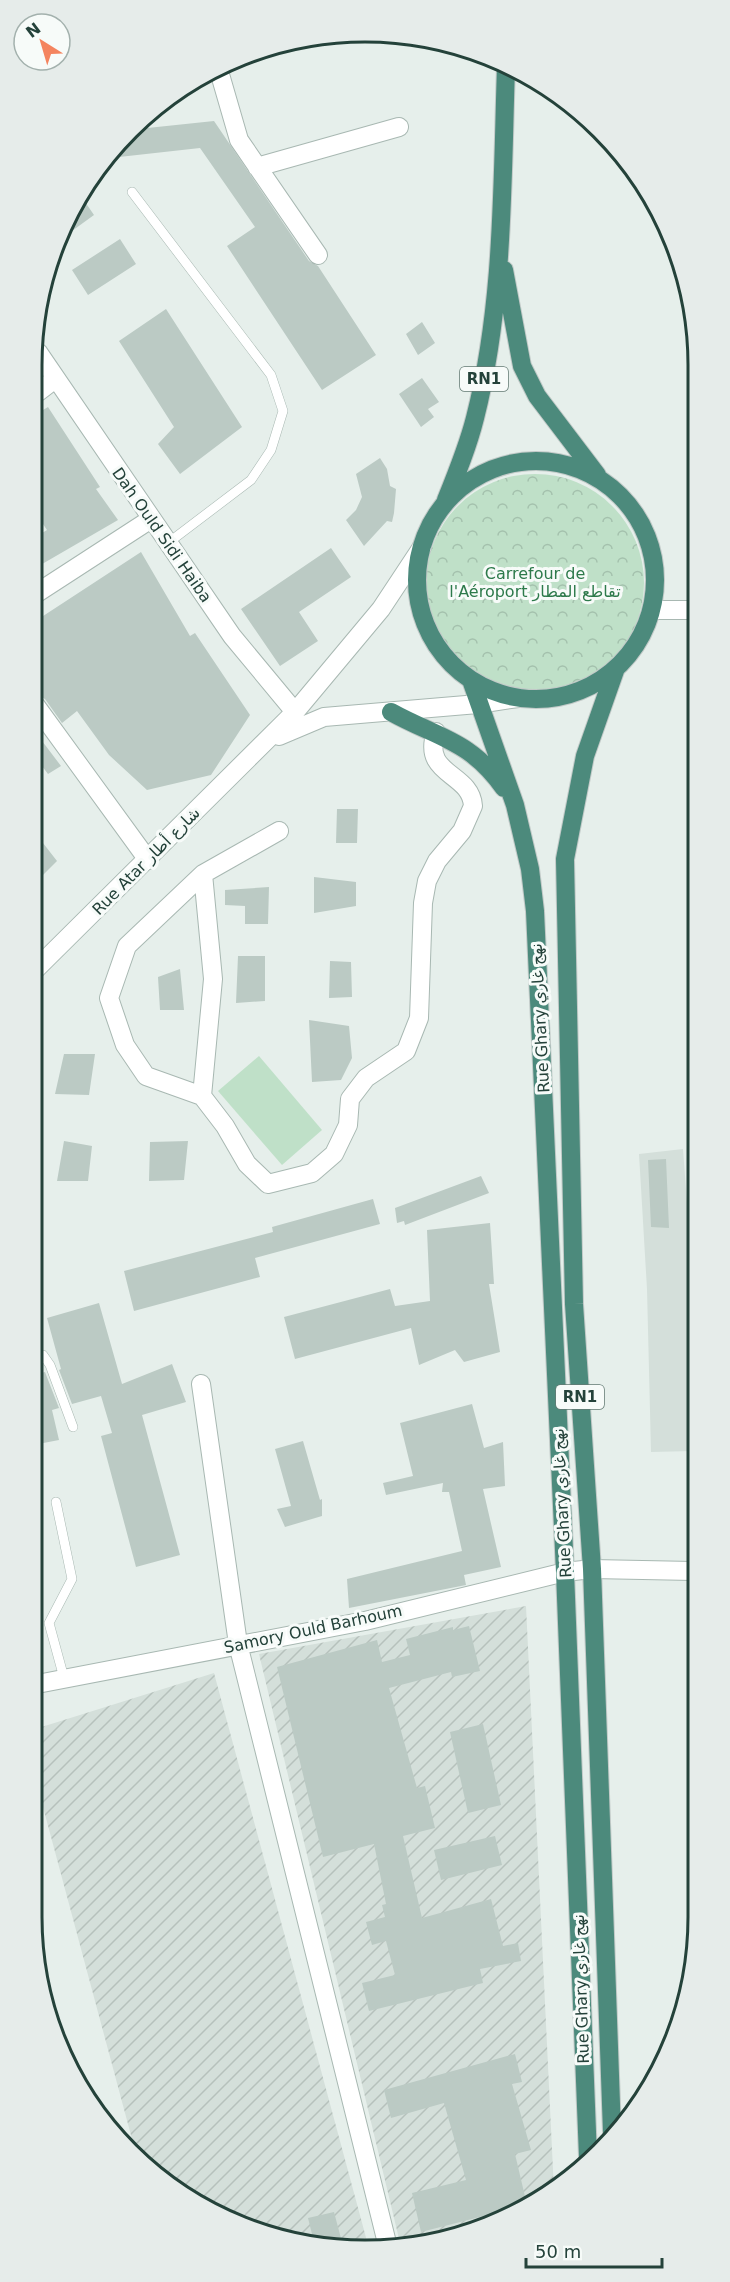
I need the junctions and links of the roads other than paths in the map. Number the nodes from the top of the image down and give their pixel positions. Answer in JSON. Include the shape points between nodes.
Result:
{"nodes":[{"id":1,"x":507,"y":74,"type":"edge"},
{"id":2,"x":220,"y":76,"type":"edge"},
{"id":3,"x":399,"y":127,"type":"dead end"},
{"id":4,"x":257,"y":167,"type":"junction"},
{"id":5,"x":132,"y":192,"type":"dead end"},
{"id":6,"x":500,"y":249,"type":"junction"},
{"id":7,"x":318,"y":255,"type":"dead end"},
{"id":8,"x":42,"y":359,"type":"edge"},
{"id":9,"x":55,"y":379,"type":"junction"},
{"id":10,"x":42,"y":389,"type":"edge"},
{"id":11,"x":600,"y":479,"type":"junction"},
{"id":12,"x":445,"y":504,"type":"junction"},
{"id":13,"x":151,"y":519,"type":"junction"},
{"id":14,"x":168,"y":543,"type":"junction"},
{"id":15,"x":422,"y":547,"type":"junction"},
{"id":16,"x":42,"y":590,"type":"edge"},
{"id":17,"x":652,"y":610,"type":"junction"},
{"id":18,"x":688,"y":610,"type":"edge"},
{"id":19,"x":616,"y":668,"type":"junction"},
{"id":20,"x":471,"y":680,"type":"junction"},
{"id":21,"x":518,"y":698,"type":"junction"},
{"id":22,"x":478,"y":704,"type":"junction"},
{"id":23,"x":391,"y":711,"type":"junction"},
{"id":24,"x":295,"y":712,"type":"junction"},
{"id":25,"x":42,"y":714,"type":"edge"},
{"id":26,"x":436,"y":732,"type":"junction"},
{"id":27,"x":254,"y":750,"type":"junction"},
{"id":28,"x":515,"y":805,"type":"junction"},
{"id":29,"x":279,"y":831,"type":"dead end"},
{"id":30,"x":148,"y":860,"type":"junction"},
{"id":31,"x":203,"y":874,"type":"junction"},
{"id":32,"x":42,"y":963,"type":"edge"},
{"id":33,"x":202,"y":1096,"type":"junction"},
{"id":34,"x":552,"y":1304,"type":"junction"},
{"id":35,"x":574,"y":1304,"type":"junction"},
{"id":36,"x":42,"y":1355,"type":"edge"},
{"id":37,"x":201,"y":1384,"type":"dead end"},
{"id":38,"x":73,"y":1427,"type":"dead end"},
{"id":39,"x":56,"y":1502,"type":"dead end"},
{"id":40,"x":592,"y":1569,"type":"junction"},
{"id":41,"x":688,"y":1571,"type":"edge"},
{"id":42,"x":565,"y":1572,"type":"junction"},
{"id":43,"x":238,"y":1644,"type":"junction"},
{"id":44,"x":64,"y":1678,"type":"junction"},
{"id":45,"x":42,"y":1683,"type":"edge"},
{"id":46,"x":612,"y":2125,"type":"edge"},
{"id":47,"x":588,"y":2150,"type":"edge"},
{"id":48,"x":386,"y":2239,"type":"edge"}],
"edges":[{"from":1,"to":6,"type":"highway","number":"RN1"},
{"from":2,"to":4,"type":"street","via":[[239,140]]},
{"from":3,"to":4,"type":"street"},
{"from":4,"to":7,"type":"street"},
{"from":5,"to":14,"type":"lane","via":[[271,375],[283,411],[271,450],[250,480]]},
{"from":6,"to":11,"type":"highway","number":"RN1","via":[[522,366],[537,396]]},
{"from":6,"to":12,"type":"highway","number":"RN1","via":[[475,420]]},
{"from":8,"to":9,"type":"street","name":"Dah Ould Sidi Haiba"},
{"from":9,"to":10,"type":"street"},
{"from":9,"to":13,"type":"street","name":"Dah Ould Sidi Haiba"},
{"from":11,"to":12,"type":"highway","via":[[554,462],[514,464],[483,474]]},
{"from":11,"to":17,"type":"highway","via":[[631,507],[645,530],[656,581]]},
{"from":12,"to":15,"type":"highway"},
{"from":13,"to":14,"type":"street","name":"Dah Ould Sidi Haiba"},
{"from":13,"to":16,"type":"street"},
{"from":14,"to":24,"type":"street","name":"Dah Ould Sidi Haiba","via":[[232,636]]},
{"from":15,"to":20,"type":"highway","via":[[417,572],[424,621],[435,644]]},
{"from":15,"to":24,"type":"street","name":"Rue Atar شارع أطار","via":[[381,609]]},
{"from":17,"to":18,"type":"street"},
{"from":17,"to":19,"type":"highway","via":[[639,640]]},
{"from":19,"to":21,"type":"highway","via":[[570,694]]},
{"from":19,"to":35,"type":"highway","name":"Rue Ghary نهج غاري","number":"RN1","via":[[585,756],[565,859]]},
{"from":20,"to":21,"type":"highway"},
{"from":20,"to":22,"type":"highway","name":"Rue Ghary نهج غاري","number":"RN1"},
{"from":21,"to":22,"type":"street","name":"Rue Atar شارع أطار"},
{"from":22,"to":23,"type":"street","name":"Rue Atar شارع أطار"},
{"from":22,"to":28,"type":"highway","name":"Rue Ghary نهج غاري","number":"RN1"},
{"from":23,"to":26,"type":"highway"},
{"from":23,"to":27,"type":"street","name":"Rue Atar شارع أطار","via":[[324,717],[297,726]]},
{"from":24,"to":27,"type":"street","name":"Rue Atar شارع أطار"},
{"from":25,"to":30,"type":"street"},
{"from":26,"to":28,"type":"highway","via":[[458,743],[484,764]]},
{"from":26,"to":33,"type":"street","via":[[434,756],[468,790],[473,806],[462,831],[437,861],[427,881],[419,1018],[406,1051],[366,1078],[350,1099],[348,1125],[334,1154],[312,1173],[268,1184],[247,1164]]},
{"from":27,"to":30,"type":"street","name":"Rue Atar شارع أطار"},
{"from":28,"to":34,"type":"highway","name":"Rue Ghary نهج غاري","number":"RN1","via":[[535,911]]},
{"from":29,"to":31,"type":"street"},
{"from":30,"to":32,"type":"street","name":"Rue Atar شارع أطار"},
{"from":31,"to":33,"type":"street","via":[[213,979]]},
{"from":31,"to":33,"type":"street","via":[[127,946],[109,998],[125,1046],[146,1076]]},
{"from":34,"to":35,"type":"highway"},
{"from":34,"to":42,"type":"highway","name":"Rue Ghary نهج غاري","number":"RN1"},
{"from":35,"to":40,"type":"highway","name":"Rue Ghary نهج غاري","number":"RN1"},
{"from":36,"to":38,"type":"lane","via":[[50,1365]]},
{"from":37,"to":43,"type":"street"},
{"from":39,"to":44,"type":"lane","via":[[72,1579],[49,1623]]},
{"from":40,"to":41,"type":"street","name":"Samory Ould Barhoum"},
{"from":40,"to":42,"type":"street","name":"Samory Ould Barhoum"},
{"from":40,"to":46,"type":"highway","name":"Rue Ghary نهج غاري","number":"RN1"},
{"from":42,"to":43,"type":"street","name":"Samory Ould Barhoum","via":[[365,1621]]},
{"from":42,"to":47,"type":"highway","name":"Rue Ghary نهج غاري","number":"RN1"},
{"from":43,"to":44,"type":"street","name":"Samory Ould Barhoum"},
{"from":43,"to":48,"type":"street"},
{"from":44,"to":45,"type":"street","name":"Samory Ould Barhoum"}]}
